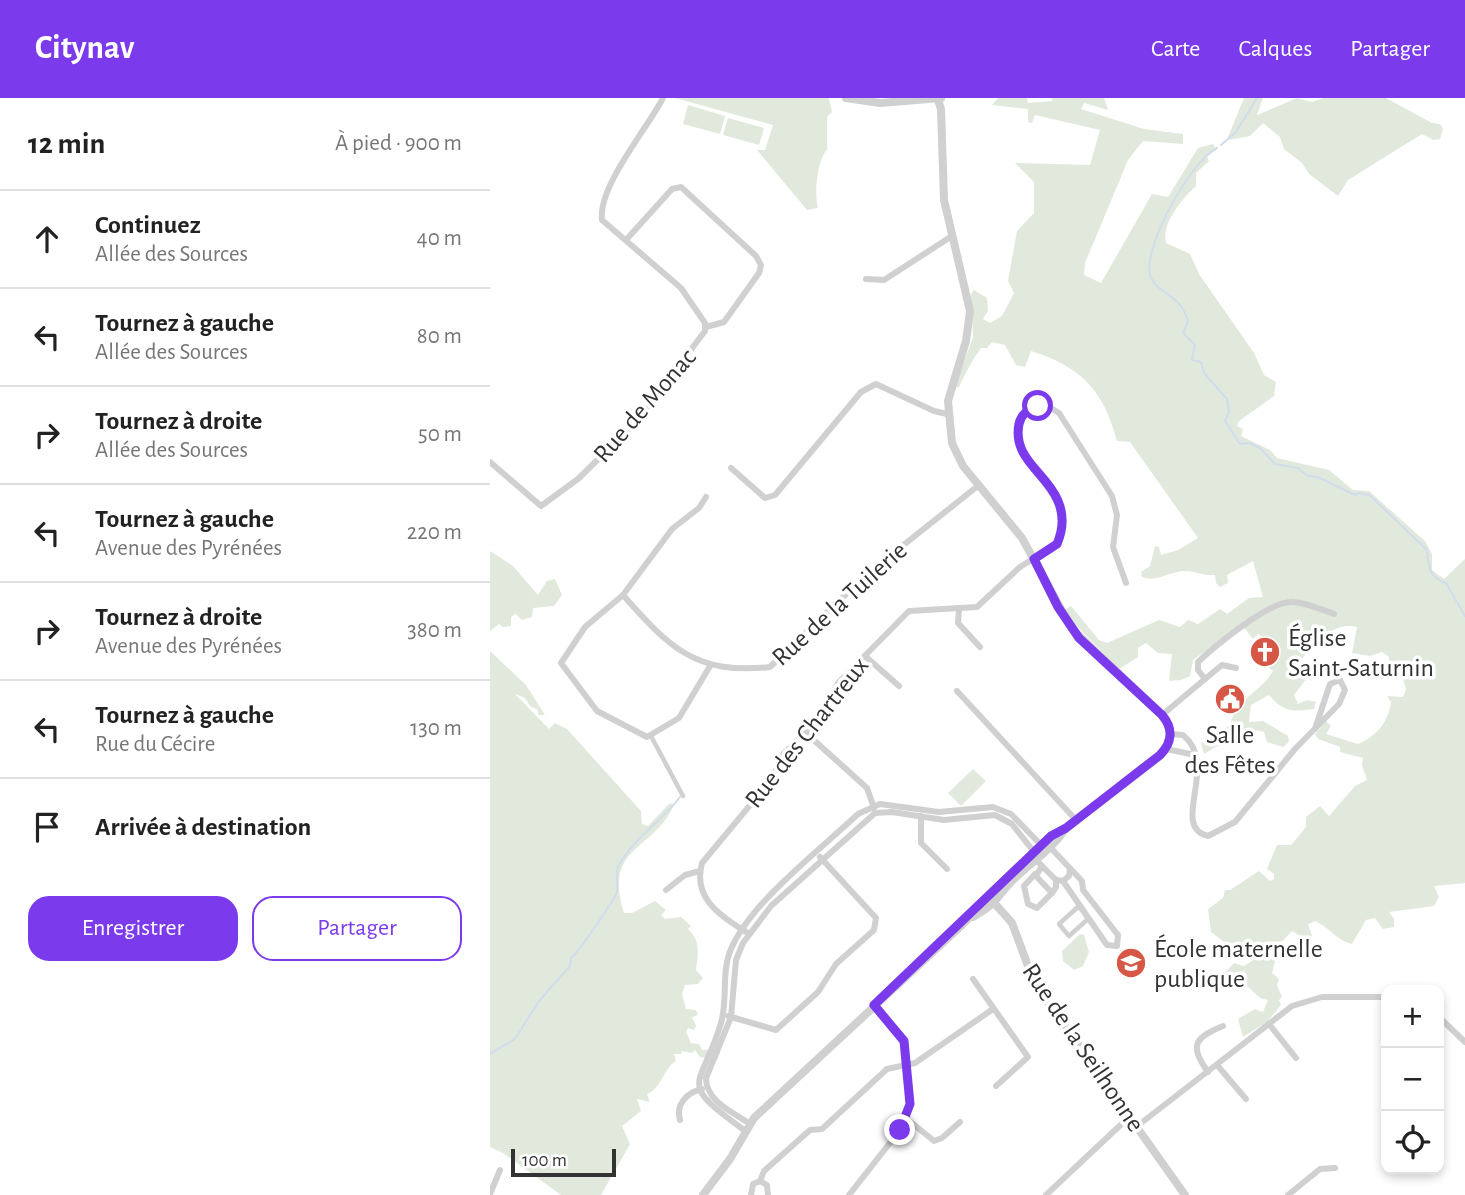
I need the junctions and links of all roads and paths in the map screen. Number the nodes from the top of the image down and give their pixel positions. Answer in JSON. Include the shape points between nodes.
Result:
{"nodes":[{"id":1,"x":663,"y":98,"type":"edge"},
{"id":2,"x":846,"y":98,"type":"edge"},
{"id":3,"x":940,"y":99,"type":"edge"},
{"id":4,"x":952,"y":236,"type":"junction"},
{"id":5,"x":626,"y":240,"type":"junction"},
{"id":6,"x":866,"y":279,"type":"dead end"},
{"id":7,"x":706,"y":327,"type":"junction"},
{"id":8,"x":947,"y":414,"type":"junction"},
{"id":9,"x":490,"y":462,"type":"edge"},
{"id":10,"x":731,"y":468,"type":"dead end"},
{"id":11,"x":979,"y":485,"type":"junction"},
{"id":12,"x":706,"y":497,"type":"dead end"},
{"id":13,"x":1034,"y":559,"type":"junction"},
{"id":14,"x":1126,"y":583,"type":"dead end"},
{"id":15,"x":623,"y":595,"type":"junction"},
{"id":16,"x":959,"y":610,"type":"junction"},
{"id":17,"x":1334,"y":614,"type":"dead end"},
{"id":18,"x":980,"y":647,"type":"dead end"},
{"id":19,"x":865,"y":656,"type":"junction"},
{"id":20,"x":710,"y":666,"type":"junction"},
{"id":21,"x":1236,"y":668,"type":"dead end"},
{"id":22,"x":1205,"y":679,"type":"junction"},
{"id":23,"x":899,"y":686,"type":"dead end"},
{"id":24,"x":957,"y":691,"type":"dead end"},
{"id":25,"x":1162,"y":715,"type":"junction"},
{"id":26,"x":1315,"y":729,"type":"junction"},
{"id":27,"x":806,"y":733,"type":"junction"},
{"id":28,"x":1171,"y":734,"type":"junction"},
{"id":29,"x":651,"y":736,"type":"junction"},
{"id":30,"x":1166,"y":749,"type":"junction"},
{"id":31,"x":1195,"y":755,"type":"junction"},
{"id":32,"x":683,"y":796,"type":"dead end"},
{"id":33,"x":874,"y":809,"type":"junction"},
{"id":34,"x":921,"y":814,"type":"junction"},
{"id":35,"x":1076,"y":820,"type":"junction"},
{"id":36,"x":1042,"y":854,"type":"junction"},
{"id":37,"x":819,"y":856,"type":"junction"},
{"id":38,"x":947,"y":869,"type":"dead end"},
{"id":39,"x":1070,"y":869,"type":"junction"},
{"id":40,"x":700,"y":871,"type":"junction"},
{"id":41,"x":1035,"y":873,"type":"junction"},
{"id":42,"x":1060,"y":881,"type":"junction"},
{"id":43,"x":666,"y":890,"type":"dead end"},
{"id":44,"x":1052,"y":893,"type":"junction"},
{"id":45,"x":992,"y":900,"type":"junction"},
{"id":46,"x":1079,"y":906,"type":"joint"},
{"id":47,"x":745,"y":932,"type":"junction"},
{"id":48,"x":973,"y":979,"type":"dead end"},
{"id":49,"x":1381,"y":997,"type":"edge"},
{"id":50,"x":874,"y":1005,"type":"junction"},
{"id":51,"x":993,"y":1009,"type":"junction"},
{"id":52,"x":727,"y":1016,"type":"junction"},
{"id":53,"x":1444,"y":1022,"type":"edge"},
{"id":54,"x":1269,"y":1024,"type":"junction"},
{"id":55,"x":1223,"y":1026,"type":"dead end"},
{"id":56,"x":1465,"y":1042,"type":"edge"},
{"id":57,"x":1296,"y":1058,"type":"dead end"},
{"id":58,"x":906,"y":1065,"type":"junction"},
{"id":59,"x":1217,"y":1065,"type":"junction"},
{"id":60,"x":1208,"y":1072,"type":"junction"},
{"id":61,"x":996,"y":1086,"type":"dead end"},
{"id":62,"x":703,"y":1088,"type":"junction"},
{"id":63,"x":1246,"y":1099,"type":"dead end"},
{"id":64,"x":1129,"y":1117,"type":"junction"},
{"id":65,"x":907,"y":1119,"type":"junction"},
{"id":66,"x":680,"y":1120,"type":"dead end"},
{"id":67,"x":960,"y":1122,"type":"dead end"},
{"id":68,"x":747,"y":1126,"type":"junction"},
{"id":69,"x":1136,"y":1127,"type":"junction"},
{"id":70,"x":1335,"y":1168,"type":"dead end"},
{"id":71,"x":500,"y":1170,"type":"dead end"},
{"id":72,"x":760,"y":1181,"type":"junction"},
{"id":73,"x":490,"y":1194,"type":"edge"},
{"id":74,"x":703,"y":1195,"type":"edge"},
{"id":75,"x":751,"y":1195,"type":"edge"},
{"id":76,"x":770,"y":1195,"type":"edge"},
{"id":77,"x":849,"y":1195,"type":"edge"},
{"id":78,"x":1045,"y":1195,"type":"edge"},
{"id":79,"x":1185,"y":1195,"type":"edge"},
{"id":80,"x":1288,"y":1195,"type":"edge"}],
"edges":[{"from":1,"to":5,"type":"street","name":"Rue de Monac","via":[[616,176],[603,208],[602,220]]},
{"from":2,"to":3,"type":"street","via":[[880,103]]},
{"from":3,"to":4,"type":"street","via":[[943,188]]},
{"from":4,"to":6,"type":"street","via":[[884,279]]},
{"from":4,"to":8,"type":"street","via":[[970,321]]},
{"from":5,"to":7,"type":"street","name":"Rue de Monac","via":[[681,288]]},
{"from":5,"to":7,"type":"street","via":[[672,190],[681,187],[756,256],[759,273],[724,322]]},
{"from":7,"to":9,"type":"street","name":"Rue de Monac","via":[[638,420],[578,480],[541,506]]},
{"from":8,"to":10,"type":"street","via":[[876,384],[861,392],[775,495],[765,498]]},
{"from":8,"to":11,"type":"street","via":[[956,455]]},
{"from":11,"to":13,"type":"street"},
{"from":11,"to":20,"type":"street","name":"Rue de la Tuilerie","via":[[867,574],[773,666]]},
{"from":12,"to":15,"type":"street","via":[[672,529]]},
{"from":13,"to":14,"type":"street","name":"Rue des Chartreux","via":[[1057,544],[1062,525],[1057,497],[1025,459],[1019,443],[1023,415],[1044,406],[1063,418],[1112,496],[1117,515],[1113,547]]},
{"from":13,"to":16,"type":"street","name":"Rue des Chartreux","via":[[977,607]]},
{"from":13,"to":25,"type":"street","via":[[1079,638]]},
{"from":15,"to":20,"type":"street","name":"Rue de la Tuilerie","via":[[663,639]]},
{"from":15,"to":29,"type":"street","via":[[585,627],[561,663],[597,711]]},
{"from":16,"to":18,"type":"street","via":[[958,623]]},
{"from":16,"to":19,"type":"street","name":"Rue des Chartreux","via":[[909,611]]},
{"from":17,"to":22,"type":"street","via":[[1295,602],[1281,604],[1240,628],[1198,662]]},
{"from":19,"to":23,"type":"street"},
{"from":19,"to":27,"type":"street","name":"Rue des Chartreux","via":[[838,683]]},
{"from":20,"to":29,"type":"street","via":[[679,718]]},
{"from":21,"to":22,"type":"street","via":[[1222,665]]},
{"from":22,"to":25,"type":"street"},
{"from":24,"to":35,"type":"street"},
{"from":25,"to":28,"type":"street"},
{"from":26,"to":26,"type":"street","via":[[1341,701],[1343,682],[1330,684]]},
{"from":26,"to":31,"type":"street","via":[[1235,822],[1211,836],[1198,833],[1191,820],[1198,791]]},
{"from":27,"to":33,"type":"street","via":[[863,784]]},
{"from":27,"to":40,"type":"street","name":"Rue des Chartreux","via":[[784,753],[775,774],[709,851]]},
{"from":28,"to":30,"type":"street"},
{"from":28,"to":31,"type":"street","via":[[1186,738]]},
{"from":29,"to":32,"type":"street"},
{"from":30,"to":31,"type":"street"},
{"from":30,"to":35,"type":"street"},
{"from":33,"to":34,"type":"street","via":[[894,804]]},
{"from":33,"to":37,"type":"street","via":[[858,814]]},
{"from":34,"to":36,"type":"street","via":[[999,808]]},
{"from":34,"to":38,"type":"street","via":[[921,844]]},
{"from":35,"to":36,"type":"street"},
{"from":36,"to":39,"type":"street"},
{"from":36,"to":41,"type":"street"},
{"from":36,"to":42,"type":"street"},
{"from":36,"to":45,"type":"street"},
{"from":37,"to":47,"type":"street","via":[[761,905]]},
{"from":37,"to":52,"type":"street","via":[[873,915],[877,926],[779,1028],[770,1030]]},
{"from":39,"to":42,"type":"street","via":[[1069,876]]},
{"from":39,"to":42,"type":"street","via":[[1118,936],[1116,946],[1107,945]]},
{"from":40,"to":43,"type":"street","via":[[685,875]]},
{"from":40,"to":47,"type":"street","via":[[706,901]]},
{"from":41,"to":44,"type":"street"},
{"from":41,"to":44,"type":"street","via":[[1024,886],[1028,904],[1037,908]]},
{"from":42,"to":44,"type":"street"},
{"from":45,"to":50,"type":"street"},
{"from":45,"to":64,"type":"street","name":"Rue de la Seilhonne","via":[[1012,923],[1034,982]]},
{"from":46,"to":46,"type":"street","via":[[1059,924],[1069,936],[1088,919]]},
{"from":47,"to":52,"type":"street","via":[[727,960]]},
{"from":48,"to":51,"type":"street"},
{"from":49,"to":54,"type":"street","via":[[1313,998],[1292,1006]]},
{"from":50,"to":58,"type":"street","via":[[901,1036]]},
{"from":50,"to":68,"type":"street"},
{"from":51,"to":58,"type":"street"},
{"from":51,"to":61,"type":"street","via":[[1028,1057]]},
{"from":52,"to":62,"type":"street","via":[[699,1073]]},
{"from":53,"to":56,"type":"street"},
{"from":54,"to":57,"type":"street"},
{"from":54,"to":59,"type":"street"},
{"from":55,"to":60,"type":"street","via":[[1202,1038],[1196,1048]]},
{"from":58,"to":65,"type":"street"},
{"from":58,"to":72,"type":"street","via":[[887,1069],[822,1129],[812,1129],[800,1138],[764,1171]]},
{"from":59,"to":60,"type":"street"},
{"from":59,"to":63,"type":"street"},
{"from":60,"to":69,"type":"street"},
{"from":62,"to":66,"type":"street","via":[[691,1093],[679,1108]]},
{"from":62,"to":68,"type":"street","via":[[708,1104]]},
{"from":64,"to":69,"type":"street","name":"Rue de la Seilhonne"},
{"from":64,"to":78,"type":"street"},
{"from":65,"to":67,"type":"street","via":[[934,1141]]},
{"from":65,"to":77,"type":"street"},
{"from":68,"to":74,"type":"street"},
{"from":69,"to":79,"type":"street","name":"Rue de la Seilhonne"},
{"from":70,"to":80,"type":"street","via":[[1320,1169]]},
{"from":71,"to":73,"type":"street"},
{"from":72,"to":75,"type":"street","via":[[751,1187]]},
{"from":72,"to":76,"type":"street"}]}
